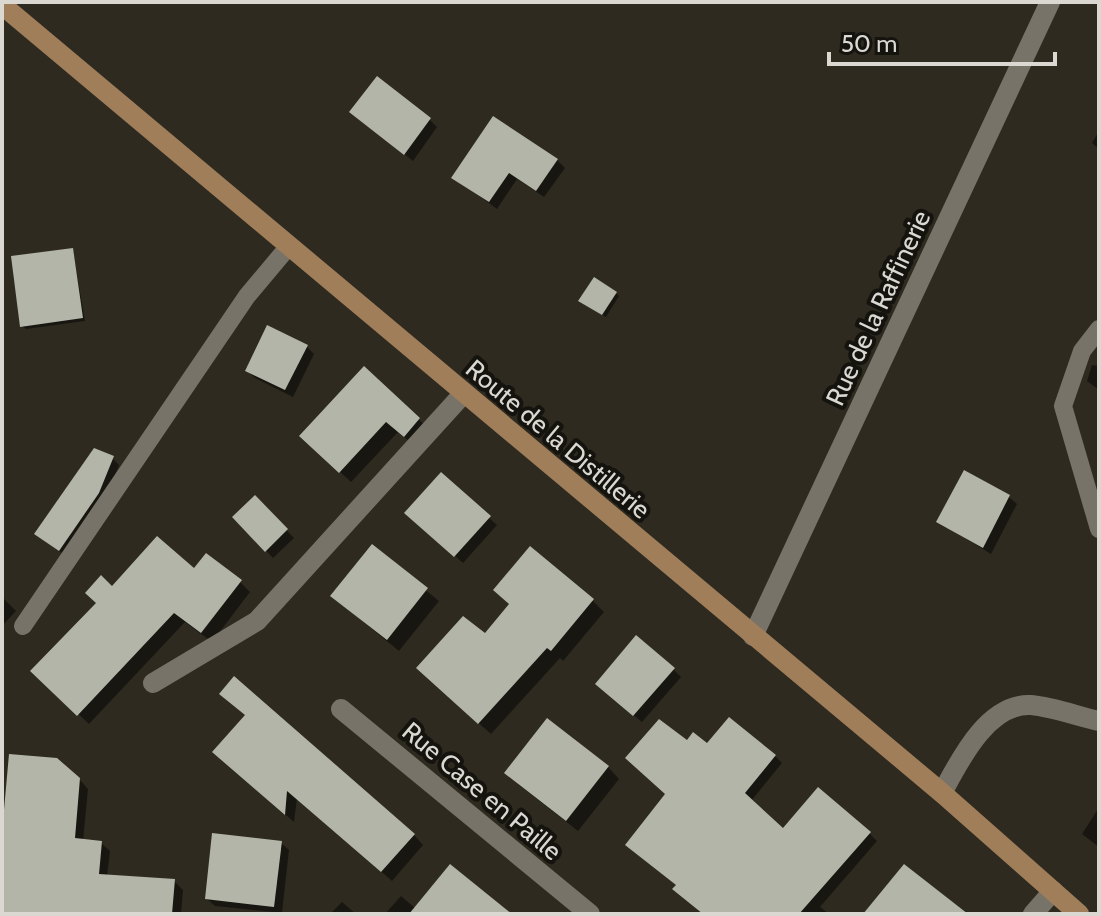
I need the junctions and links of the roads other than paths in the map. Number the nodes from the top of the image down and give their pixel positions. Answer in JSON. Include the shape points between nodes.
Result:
{"nodes":[{"id":1,"x":1050,"y":2,"type":"edge"},
{"id":2,"x":2,"y":5,"type":"edge"},
{"id":3,"x":289,"y":246,"type":"junction"},
{"id":4,"x":1099,"y":329,"type":"edge"},
{"id":5,"x":464,"y":393,"type":"junction"},
{"id":6,"x":1099,"y":529,"type":"edge"},
{"id":7,"x":23,"y":626,"type":"dead end"},
{"id":8,"x":753,"y":636,"type":"junction"},
{"id":9,"x":153,"y":683,"type":"dead end"},
{"id":10,"x":341,"y":709,"type":"dead end"},
{"id":11,"x":1099,"y":721,"type":"edge"},
{"id":12,"x":942,"y":793,"type":"junction"},
{"id":13,"x":1053,"y":891,"type":"junction"},
{"id":14,"x":590,"y":914,"type":"edge"},
{"id":15,"x":1033,"y":914,"type":"edge"},
{"id":16,"x":1079,"y":914,"type":"edge"}],
"edges":[{"from":1,"to":8,"type":"street","name":"Rue de la Raffinerie"},
{"from":2,"to":3,"type":"street","name":"Route de la Distillerie"},
{"from":3,"to":5,"type":"street","name":"Route de la Distillerie"},
{"from":3,"to":7,"type":"lane","via":[[247,296]]},
{"from":4,"to":6,"type":"lane","via":[[1082,351],[1063,406]]},
{"from":5,"to":8,"type":"street","name":"Route de la Distillerie"},
{"from":5,"to":9,"type":"street","via":[[257,621]]},
{"from":8,"to":12,"type":"street","name":"Route de la Distillerie"},
{"from":10,"to":14,"type":"street","name":"Rue Case en Paille"},
{"from":11,"to":12,"type":"street","via":[[1029,705],[998,717],[973,738]]},
{"from":12,"to":13,"type":"street","name":"Route de la Distillerie"},
{"from":13,"to":15,"type":"street"},
{"from":13,"to":16,"type":"street","name":"Route de la Distillerie"}]}
